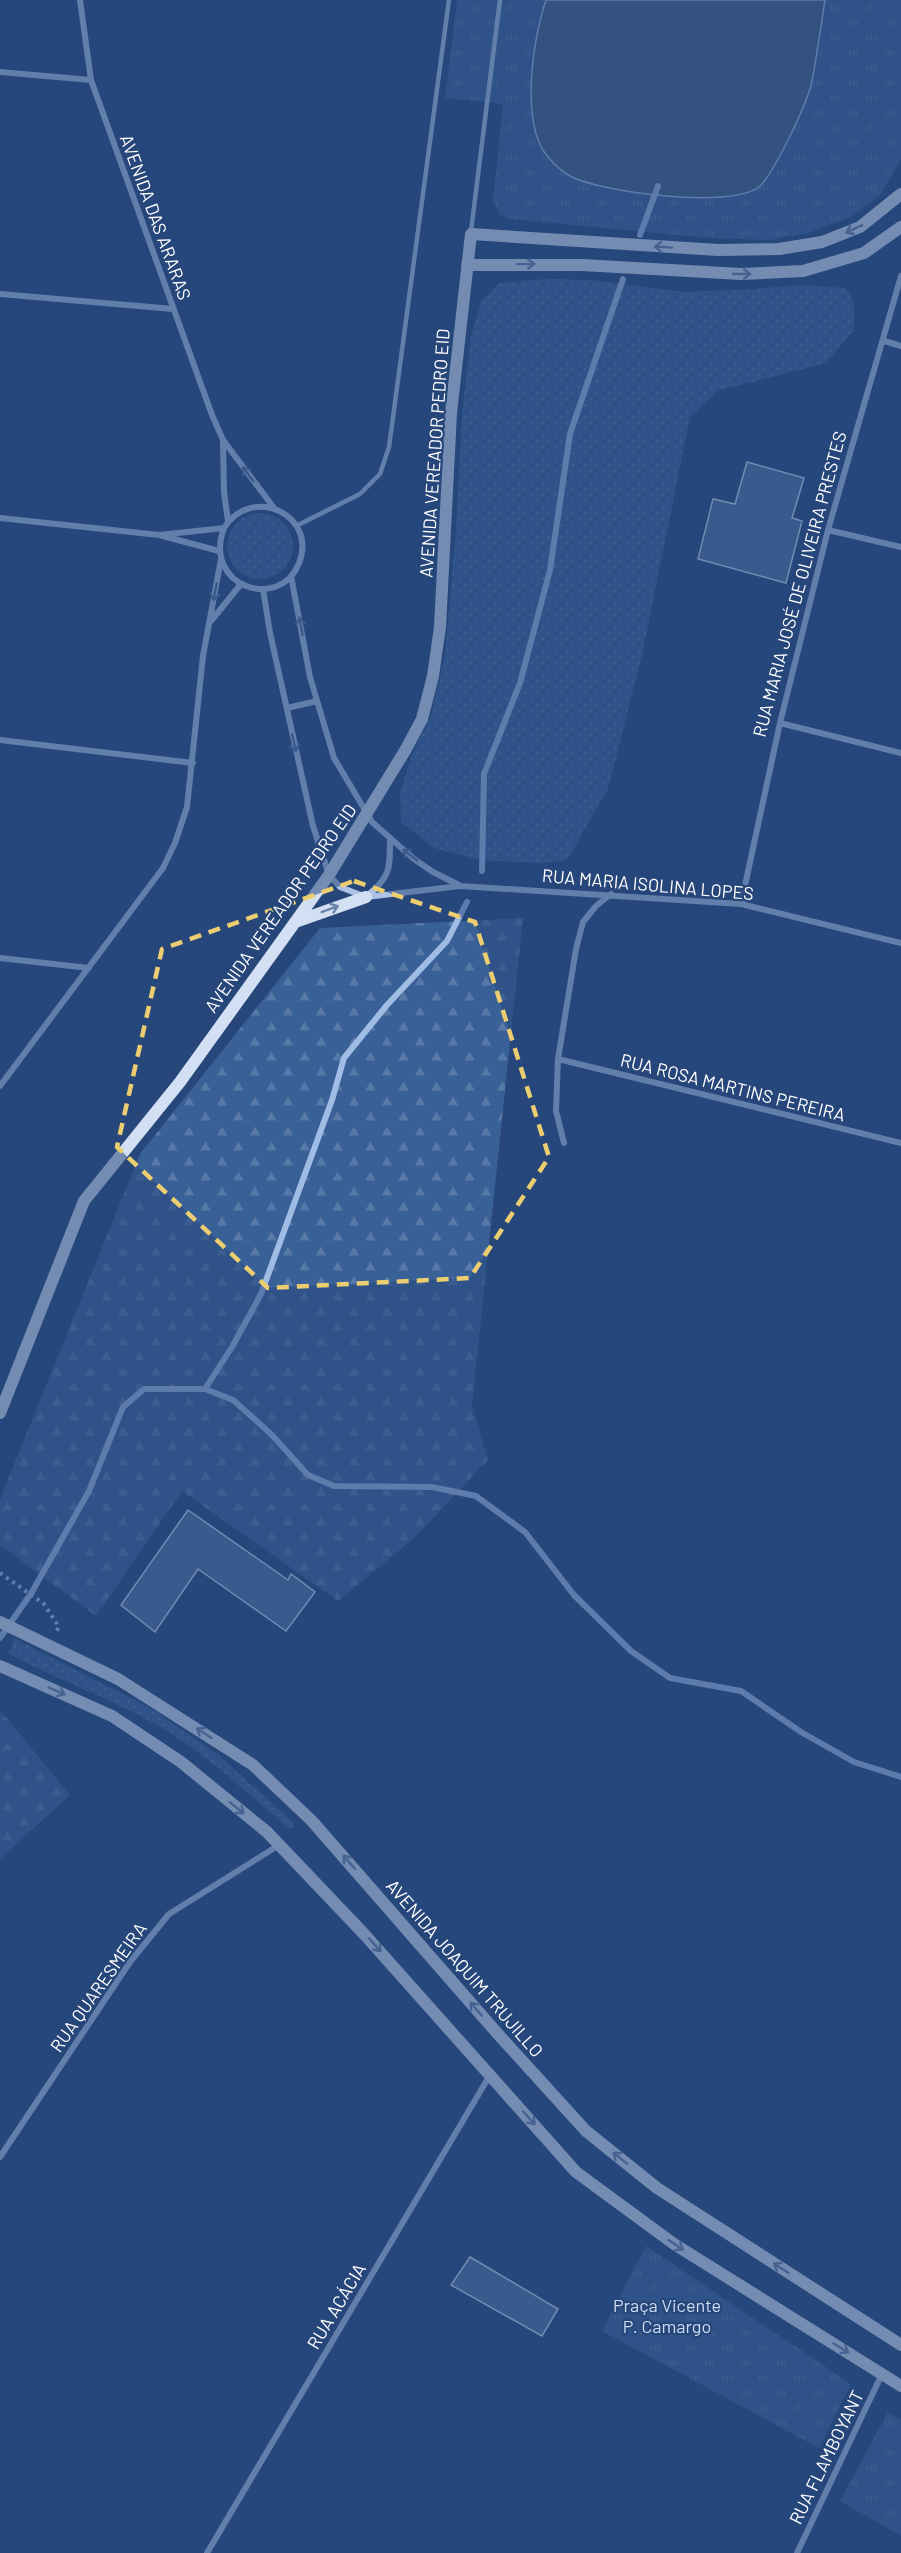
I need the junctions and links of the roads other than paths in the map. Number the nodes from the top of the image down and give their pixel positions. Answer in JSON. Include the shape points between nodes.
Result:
{"nodes":[{"id":1,"x":80,"y":0,"type":"edge"},
{"id":2,"x":449,"y":0,"type":"edge"},
{"id":3,"x":500,"y":0,"type":"edge"},
{"id":4,"x":0,"y":72,"type":"edge"},
{"id":5,"x":91,"y":80,"type":"junction"},
{"id":6,"x":901,"y":194,"type":"edge"},
{"id":7,"x":901,"y":227,"type":"edge"},
{"id":8,"x":471,"y":234,"type":"junction"},
{"id":9,"x":468,"y":265,"type":"junction"},
{"id":10,"x":901,"y":276,"type":"edge"},
{"id":11,"x":0,"y":294,"type":"edge"},
{"id":12,"x":173,"y":309,"type":"junction"},
{"id":13,"x":884,"y":341,"type":"junction"},
{"id":14,"x":901,"y":345,"type":"edge"},
{"id":15,"x":223,"y":440,"type":"junction"},
{"id":16,"x":274,"y":508,"type":"junction"},
{"id":17,"x":0,"y":518,"type":"edge"},
{"id":18,"x":228,"y":521,"type":"junction"},
{"id":19,"x":296,"y":526,"type":"junction"},
{"id":20,"x":224,"y":528,"type":"junction"},
{"id":21,"x":828,"y":530,"type":"junction"},
{"id":22,"x":159,"y":535,"type":"junction"},
{"id":23,"x":901,"y":547,"type":"edge"},
{"id":24,"x":219,"y":551,"type":"junction"},
{"id":25,"x":221,"y":559,"type":"junction"},
{"id":26,"x":291,"y":576,"type":"junction"},
{"id":27,"x":241,"y":584,"type":"junction"},
{"id":28,"x":263,"y":589,"type":"junction"},
{"id":29,"x":208,"y":624,"type":"junction"},
{"id":30,"x":317,"y":701,"type":"junction"},
{"id":31,"x":287,"y":708,"type":"junction"},
{"id":32,"x":780,"y":723,"type":"junction"},
{"id":33,"x":0,"y":740,"type":"edge"},
{"id":34,"x":901,"y":753,"type":"edge"},
{"id":35,"x":193,"y":763,"type":"junction"},
{"id":36,"x":367,"y":814,"type":"junction"},
{"id":37,"x":390,"y":840,"type":"junction"},
{"id":38,"x":329,"y":875,"type":"junction"},
{"id":39,"x":460,"y":886,"type":"junction"},
{"id":40,"x":611,"y":894,"type":"junction"},
{"id":41,"x":366,"y":897,"type":"junction"},
{"id":42,"x":741,"y":904,"type":"junction"},
{"id":43,"x":294,"y":922,"type":"junction"},
{"id":44,"x":901,"y":943,"type":"edge"},
{"id":45,"x":0,"y":958,"type":"edge"},
{"id":46,"x":89,"y":968,"type":"junction"},
{"id":47,"x":558,"y":1059,"type":"junction"},
{"id":48,"x":0,"y":1086,"type":"edge"},
{"id":49,"x":564,"y":1143,"type":"dead end"},
{"id":50,"x":901,"y":1143,"type":"edge"},
{"id":51,"x":0,"y":1413,"type":"edge"},
{"id":52,"x":0,"y":1622,"type":"edge"},
{"id":53,"x":2,"y":1666,"type":"edge"},
{"id":54,"x":279,"y":1845,"type":"junction"},
{"id":55,"x":490,"y":2074,"type":"junction"},
{"id":56,"x":0,"y":2157,"type":"edge"},
{"id":57,"x":901,"y":2345,"type":"edge"},
{"id":58,"x":882,"y":2374,"type":"junction"},
{"id":59,"x":901,"y":2386,"type":"edge"},
{"id":60,"x":207,"y":2553,"type":"edge"},
{"id":61,"x":796,"y":2553,"type":"edge"}],
"edges":[{"from":1,"to":5,"type":"street","name":"AVENIDA DAS ARARAS"},
{"from":2,"to":19,"type":"lane","via":[[390,447],[380,474],[360,494]]},
{"from":3,"to":8,"type":"lane"},
{"from":4,"to":5,"type":"street"},
{"from":5,"to":12,"type":"street","name":"AVENIDA DAS ARARAS"},
{"from":6,"to":8,"type":"main road","one_way":true,"via":[[860,227],[822,242],[779,249],[718,250]]},
{"from":9,"to":7,"type":"main road","one_way":true,"via":[[582,265],[741,274],[803,271],[864,253]]},
{"from":8,"to":9,"type":"main road","name":"AVENIDA VEREADOR PEDRO EID"},
{"from":9,"to":36,"type":"main road","name":"AVENIDA VEREADOR PEDRO EID","via":[[451,413],[440,627],[433,676],[422,719]]},
{"from":10,"to":13,"type":"street","name":"RUA MARIA JOSÉ DE OLIVEIRA PRESTES"},
{"from":11,"to":12,"type":"street"},
{"from":12,"to":15,"type":"street","name":"AVENIDA DAS ARARAS"},
{"from":13,"to":14,"type":"street"},
{"from":13,"to":21,"type":"street","name":"RUA MARIA JOSÉ DE OLIVEIRA PRESTES"},
{"from":16,"to":15,"type":"street","name":"AVENIDA DAS ARARAS","one_way":true},
{"from":15,"to":18,"type":"street","name":"AVENIDA DAS ARARAS"},
{"from":16,"to":18,"type":"street","via":[[249,507]]},
{"from":16,"to":19,"type":"street"},
{"from":17,"to":22,"type":"street"},
{"from":18,"to":20,"type":"street"},
{"from":19,"to":26,"type":"street","via":[[303,552]]},
{"from":20,"to":22,"type":"street"},
{"from":20,"to":24,"type":"street"},
{"from":21,"to":23,"type":"street"},
{"from":21,"to":32,"type":"street","name":"RUA MARIA JOSÉ DE OLIVEIRA PRESTES"},
{"from":22,"to":24,"type":"street"},
{"from":24,"to":25,"type":"street"},
{"from":25,"to":27,"type":"street","via":[[225,569]]},
{"from":25,"to":29,"type":"street","one_way":true},
{"from":26,"to":28,"type":"street"},
{"from":30,"to":26,"type":"street","name":"RUA MARIA ISOLINA LOPES","one_way":true},
{"from":27,"to":28,"type":"street"},
{"from":27,"to":29,"type":"street"},
{"from":28,"to":31,"type":"street"},
{"from":29,"to":35,"type":"street"},
{"from":30,"to":31,"type":"street"},
{"from":30,"to":36,"type":"street","name":"RUA MARIA ISOLINA LOPES","via":[[334,758]]},
{"from":31,"to":38,"type":"street","one_way":true,"via":[[313,826]]},
{"from":32,"to":34,"type":"street"},
{"from":32,"to":42,"type":"street","name":"RUA MARIA JOSÉ DE OLIVEIRA PRESTES"},
{"from":33,"to":35,"type":"street"},
{"from":35,"to":46,"type":"street","via":[[187,807],[163,868]]},
{"from":36,"to":37,"type":"street","name":"RUA MARIA ISOLINA LOPES"},
{"from":36,"to":38,"type":"main road","name":"AVENIDA VEREADOR PEDRO EID"},
{"from":39,"to":37,"type":"street","name":"RUA MARIA ISOLINA LOPES","one_way":true,"via":[[433,872]]},
{"from":37,"to":41,"type":"street","via":[[387,875]]},
{"from":38,"to":41,"type":"street","via":[[340,887]]},
{"from":38,"to":43,"type":"main road","name":"AVENIDA VEREADOR PEDRO EID"},
{"from":39,"to":40,"type":"street","name":"RUA MARIA ISOLINA LOPES"},
{"from":39,"to":41,"type":"street","name":"RUA MARIA ISOLINA LOPES"},
{"from":40,"to":42,"type":"street","name":"RUA MARIA ISOLINA LOPES"},
{"from":40,"to":47,"type":"street","via":[[582,922]]},
{"from":43,"to":41,"type":"main road","one_way":true},
{"from":42,"to":44,"type":"street","name":"RUA MARIA ISOLINA LOPES"},
{"from":43,"to":51,"type":"main road","name":"AVENIDA VEREADOR PEDRO EID","via":[[180,1082],[84,1201]]},
{"from":45,"to":46,"type":"street"},
{"from":46,"to":48,"type":"street"},
{"from":47,"to":49,"type":"street","via":[[556,1111]]},
{"from":47,"to":50,"type":"street","name":"RUA ROSA MARTINS PEREIRA"},
{"from":57,"to":52,"type":"main road","name":"AVENIDA JOAQUIM TRUJILLO","one_way":true,"via":[[657,2188],[586,2131],[312,1821],[253,1765],[118,1679]]},
{"from":53,"to":54,"type":"main road","one_way":true,"via":[[112,1716],[181,1762]]},
{"from":54,"to":55,"type":"main road","one_way":true},
{"from":54,"to":56,"type":"street","name":"RUA QUARESMEIRA","via":[[169,1914],[130,1962]]},
{"from":55,"to":58,"type":"main road","one_way":true,"via":[[576,2172],[674,2244]]},
{"from":55,"to":60,"type":"street","name":"RUA ACÁCIA"},
{"from":58,"to":59,"type":"main road"},
{"from":58,"to":61,"type":"street","name":"RUA FLAMBOYANT"}]}
